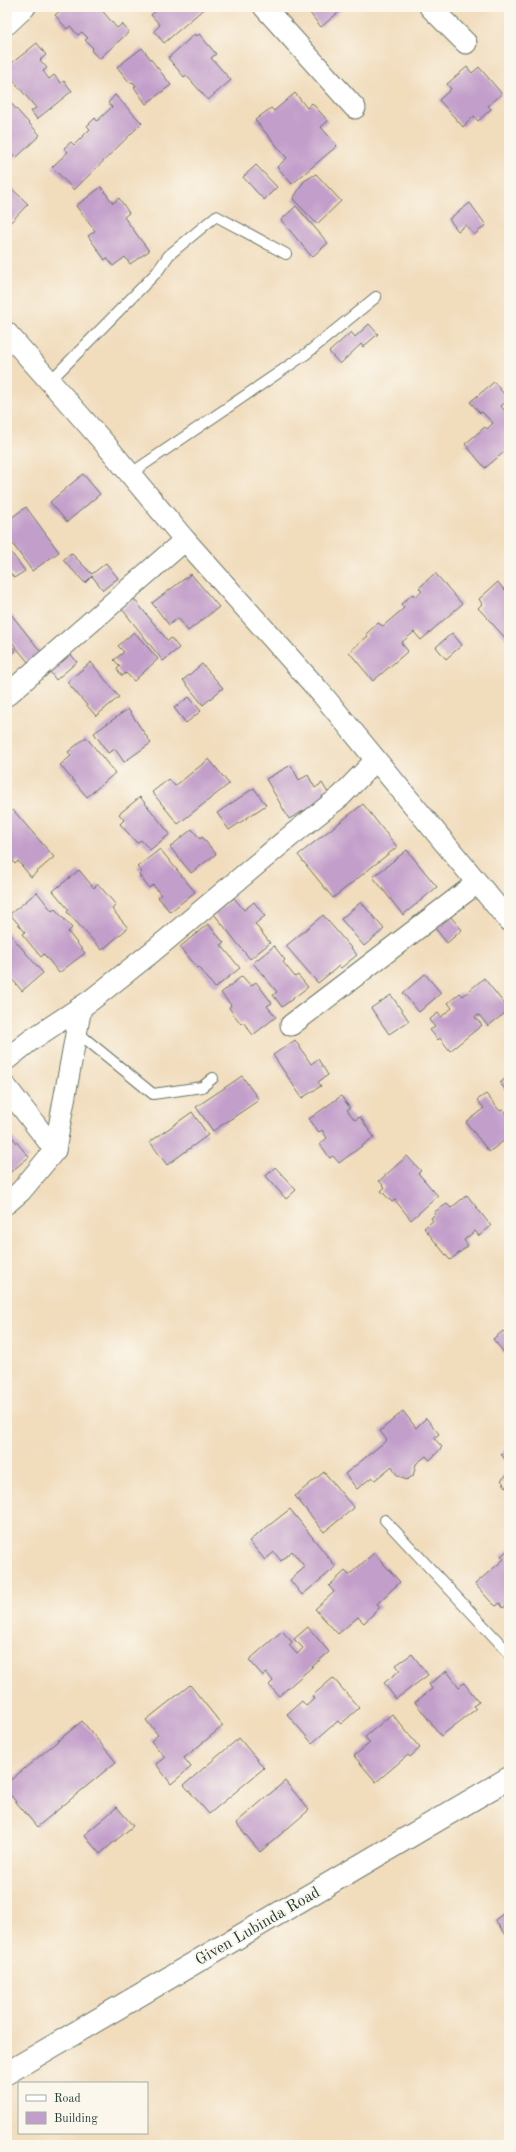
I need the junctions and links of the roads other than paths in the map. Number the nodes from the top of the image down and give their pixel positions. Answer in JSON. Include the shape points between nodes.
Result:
{"nodes":[{"id":1,"x":25,"y":7,"type":"edge"},
{"id":2,"x":264,"y":7,"type":"edge"},
{"id":3,"x":430,"y":7,"type":"edge"},
{"id":4,"x":7,"y":24,"type":"edge"},
{"id":5,"x":466,"y":43,"type":"dead end"},
{"id":6,"x":355,"y":108,"type":"dead end"},
{"id":7,"x":286,"y":254,"type":"dead end"},
{"id":8,"x":376,"y":297,"type":"dead end"},
{"id":9,"x":7,"y":333,"type":"edge"},
{"id":10,"x":50,"y":381,"type":"junction"},
{"id":11,"x":130,"y":474,"type":"junction"},
{"id":12,"x":185,"y":540,"type":"junction"},
{"id":13,"x":7,"y":695,"type":"edge"},
{"id":14,"x":376,"y":760,"type":"junction"},
{"id":15,"x":477,"y":883,"type":"junction"},
{"id":16,"x":509,"y":921,"type":"edge"},
{"id":17,"x":81,"y":1007,"type":"junction"},
{"id":18,"x":291,"y":1025,"type":"dead end"},
{"id":19,"x":77,"y":1032,"type":"junction"},
{"id":20,"x":7,"y":1059,"type":"edge"},
{"id":21,"x":213,"y":1078,"type":"dead end"},
{"id":22,"x":7,"y":1088,"type":"edge"},
{"id":23,"x":55,"y":1150,"type":"junction"},
{"id":24,"x":7,"y":1203,"type":"edge"},
{"id":25,"x":385,"y":1520,"type":"dead end"},
{"id":26,"x":509,"y":1653,"type":"edge"},
{"id":27,"x":509,"y":1778,"type":"edge"},
{"id":28,"x":7,"y":2073,"type":"edge"}],
"edges":[{"from":1,"to":4,"type":"street"},
{"from":2,"to":6,"type":"street"},
{"from":3,"to":5,"type":"street"},
{"from":7,"to":10,"type":"lane","via":[[216,216],[168,255],[156,272]]},
{"from":8,"to":11,"type":"lane","via":[[306,354]]},
{"from":9,"to":10,"type":"street"},
{"from":10,"to":11,"type":"street"},
{"from":11,"to":12,"type":"street"},
{"from":12,"to":13,"type":"street"},
{"from":12,"to":14,"type":"street","via":[[321,693]]},
{"from":14,"to":15,"type":"street"},
{"from":14,"to":17,"type":"street","via":[[342,796]]},
{"from":15,"to":16,"type":"street"},
{"from":15,"to":18,"type":"street"},
{"from":17,"to":19,"type":"street"},
{"from":17,"to":20,"type":"street"},
{"from":19,"to":21,"type":"lane","via":[[153,1094],[202,1087]]},
{"from":19,"to":23,"type":"street"},
{"from":22,"to":23,"type":"street"},
{"from":23,"to":24,"type":"street","via":[[22,1191]]},
{"from":25,"to":26,"type":"lane"},
{"from":27,"to":28,"type":"street","name":"Given Lubinda Road"}]}
